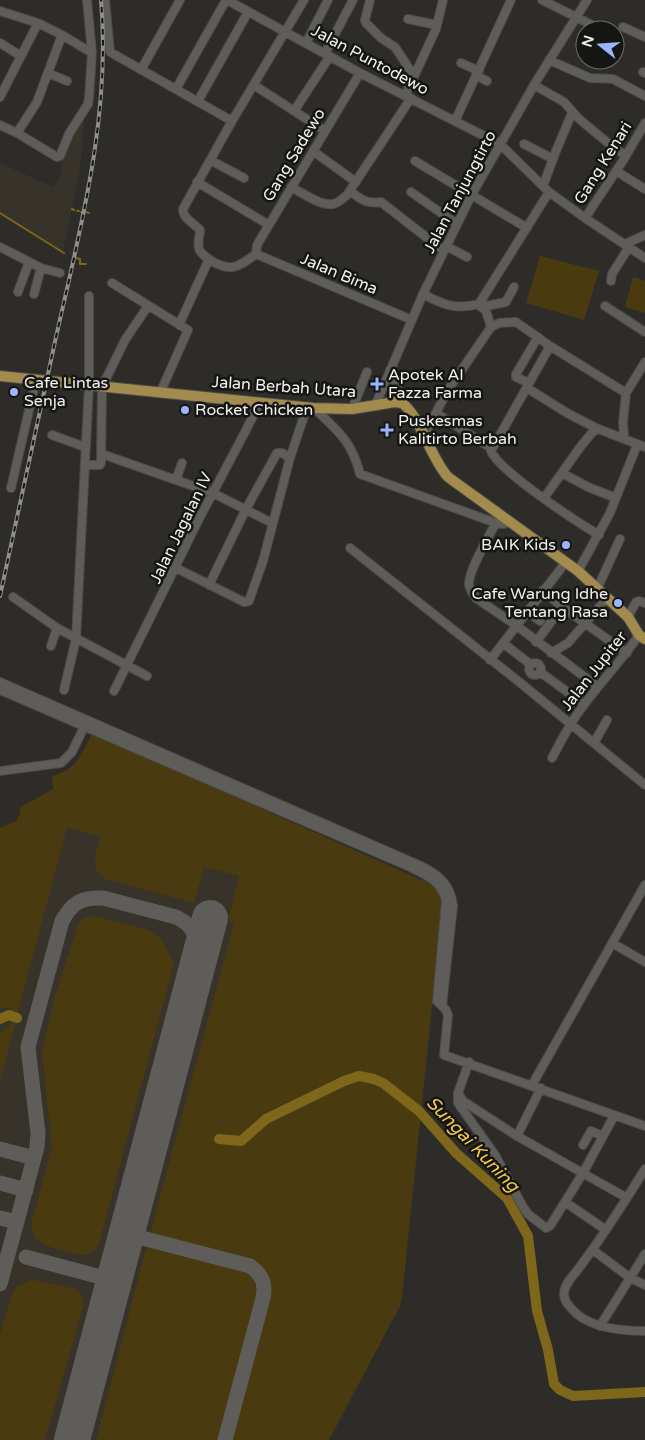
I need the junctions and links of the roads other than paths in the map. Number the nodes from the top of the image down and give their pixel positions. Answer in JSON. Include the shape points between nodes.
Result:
{"nodes":[{"id":1,"x":87,"y":0,"type":"edge"},
{"id":2,"x":105,"y":0,"type":"edge"},
{"id":3,"x":180,"y":0,"type":"edge"},
{"id":4,"x":227,"y":0,"type":"edge"},
{"id":5,"x":246,"y":0,"type":"edge"},
{"id":6,"x":304,"y":0,"type":"edge"},
{"id":7,"x":328,"y":0,"type":"edge"},
{"id":8,"x":353,"y":0,"type":"edge"},
{"id":9,"x":370,"y":0,"type":"edge"},
{"id":10,"x":443,"y":0,"type":"edge"},
{"id":11,"x":511,"y":0,"type":"edge"},
{"id":12,"x":542,"y":0,"type":"edge"},
{"id":13,"x":587,"y":0,"type":"edge"},
{"id":14,"x":245,"y":10,"type":"junction"},
{"id":15,"x":0,"y":11,"type":"edge"},
{"id":16,"x":576,"y":17,"type":"junction"},
{"id":17,"x":408,"y":19,"type":"dead end"},
{"id":18,"x":582,"y":20,"type":"edge"},
{"id":19,"x":38,"y":23,"type":"junction"},
{"id":20,"x":437,"y":25,"type":"junction"},
{"id":21,"x":625,"y":28,"type":"edge"},
{"id":22,"x":286,"y":32,"type":"junction"},
{"id":23,"x":62,"y":34,"type":"junction"},
{"id":24,"x":645,"y":38,"type":"edge"},
{"id":25,"x":0,"y":43,"type":"edge"},
{"id":26,"x":306,"y":43,"type":"junction"},
{"id":27,"x":92,"y":53,"type":"junction"},
{"id":28,"x":327,"y":54,"type":"junction"},
{"id":29,"x":21,"y":56,"type":"junction"},
{"id":30,"x":549,"y":60,"type":"junction"},
{"id":31,"x":461,"y":63,"type":"dead end"},
{"id":32,"x":141,"y":70,"type":"junction"},
{"id":33,"x":48,"y":73,"type":"junction"},
{"id":34,"x":360,"y":73,"type":"junction"},
{"id":35,"x":478,"y":74,"type":"junction"},
{"id":36,"x":0,"y":75,"type":"edge"},
{"id":37,"x":414,"y":76,"type":"junction"},
{"id":38,"x":8,"y":79,"type":"junction"},
{"id":39,"x":67,"y":81,"type":"dead end"},
{"id":40,"x":487,"y":81,"type":"dead end"},
{"id":41,"x":254,"y":85,"type":"junction"},
{"id":42,"x":534,"y":85,"type":"junction"},
{"id":43,"x":176,"y":89,"type":"junction"},
{"id":44,"x":645,"y":96,"type":"edge"},
{"id":45,"x":0,"y":97,"type":"edge"},
{"id":46,"x":408,"y":97,"type":"junction"},
{"id":47,"x":198,"y":101,"type":"junction"},
{"id":48,"x":294,"y":111,"type":"junction"},
{"id":49,"x":572,"y":113,"type":"junction"},
{"id":50,"x":455,"y":120,"type":"junction"},
{"id":51,"x":232,"y":121,"type":"junction"},
{"id":52,"x":645,"y":123,"type":"edge"},
{"id":53,"x":0,"y":125,"type":"edge"},
{"id":54,"x":325,"y":131,"type":"junction"},
{"id":55,"x":17,"y":133,"type":"junction"},
{"id":56,"x":500,"y":144,"type":"junction"},
{"id":57,"x":524,"y":144,"type":"dead end"},
{"id":58,"x":313,"y":151,"type":"junction"},
{"id":59,"x":626,"y":156,"type":"junction"},
{"id":60,"x":553,"y":159,"type":"junction"},
{"id":61,"x":210,"y":160,"type":"junction"},
{"id":62,"x":415,"y":161,"type":"dead end"},
{"id":63,"x":616,"y":171,"type":"junction"},
{"id":64,"x":244,"y":178,"type":"dead end"},
{"id":65,"x":198,"y":182,"type":"junction"},
{"id":66,"x":356,"y":182,"type":"junction"},
{"id":67,"x":291,"y":187,"type":"junction"},
{"id":68,"x":546,"y":189,"type":"junction"},
{"id":69,"x":645,"y":189,"type":"edge"},
{"id":70,"x":350,"y":190,"type":"junction"},
{"id":71,"x":411,"y":192,"type":"dead end"},
{"id":72,"x":471,"y":196,"type":"junction"},
{"id":73,"x":585,"y":218,"type":"junction"},
{"id":74,"x":457,"y":224,"type":"junction"},
{"id":75,"x":269,"y":225,"type":"junction"},
{"id":76,"x":527,"y":228,"type":"junction"},
{"id":77,"x":645,"y":235,"type":"edge"},
{"id":78,"x":627,"y":246,"type":"junction"},
{"id":79,"x":0,"y":248,"type":"edge"},
{"id":80,"x":445,"y":248,"type":"junction"},
{"id":81,"x":256,"y":254,"type":"junction"},
{"id":82,"x":468,"y":257,"type":"dead end"},
{"id":83,"x":645,"y":258,"type":"edge"},
{"id":84,"x":209,"y":259,"type":"junction"},
{"id":85,"x":29,"y":262,"type":"junction"},
{"id":86,"x":41,"y":268,"type":"junction"},
{"id":87,"x":60,"y":273,"type":"dead end"},
{"id":88,"x":611,"y":281,"type":"dead end"},
{"id":89,"x":112,"y":283,"type":"dead end"},
{"id":90,"x":514,"y":287,"type":"dead end"},
{"id":91,"x":18,"y":292,"type":"dead end"},
{"id":92,"x":34,"y":294,"type":"dead end"},
{"id":93,"x":423,"y":294,"type":"junction"},
{"id":94,"x":88,"y":296,"type":"dead end"},
{"id":95,"x":480,"y":305,"type":"junction"},
{"id":96,"x":148,"y":306,"type":"junction"},
{"id":97,"x":605,"y":306,"type":"dead end"},
{"id":98,"x":412,"y":320,"type":"junction"},
{"id":99,"x":179,"y":325,"type":"junction"},
{"id":100,"x":491,"y":327,"type":"junction"},
{"id":101,"x":645,"y":332,"type":"edge"},
{"id":102,"x":538,"y":337,"type":"junction"},
{"id":103,"x":550,"y":346,"type":"junction"},
{"id":104,"x":645,"y":362,"type":"edge"},
{"id":105,"x":390,"y":370,"type":"junction"},
{"id":106,"x":367,"y":372,"type":"dead end"},
{"id":107,"x":0,"y":376,"type":"edge"},
{"id":108,"x":36,"y":380,"type":"junction"},
{"id":109,"x":89,"y":385,"type":"junction"},
{"id":110,"x":528,"y":386,"type":"junction"},
{"id":111,"x":102,"y":387,"type":"junction"},
{"id":112,"x":161,"y":391,"type":"junction"},
{"id":113,"x":626,"y":393,"type":"junction"},
{"id":114,"x":258,"y":402,"type":"junction"},
{"id":115,"x":402,"y":403,"type":"junction"},
{"id":116,"x":375,"y":406,"type":"junction"},
{"id":117,"x":312,"y":407,"type":"junction"},
{"id":118,"x":352,"y":409,"type":"junction"},
{"id":119,"x":436,"y":413,"type":"junction"},
{"id":120,"x":596,"y":428,"type":"junction"},
{"id":121,"x":52,"y":435,"type":"dead end"},
{"id":122,"x":423,"y":437,"type":"junction"},
{"id":123,"x":624,"y":438,"type":"junction"},
{"id":124,"x":637,"y":445,"type":"junction"},
{"id":125,"x":86,"y":447,"type":"junction"},
{"id":126,"x":645,"y":447,"type":"edge"},
{"id":127,"x":491,"y":448,"type":"junction"},
{"id":128,"x":102,"y":454,"type":"junction"},
{"id":129,"x":290,"y":458,"type":"junction"},
{"id":130,"x":182,"y":463,"type":"dead end"},
{"id":131,"x":85,"y":465,"type":"junction"},
{"id":132,"x":562,"y":473,"type":"junction"},
{"id":133,"x":176,"y":480,"type":"junction"},
{"id":134,"x":11,"y":488,"type":"dead end"},
{"id":135,"x":213,"y":493,"type":"junction"},
{"id":136,"x":544,"y":498,"type":"junction"},
{"id":137,"x":616,"y":498,"type":"junction"},
{"id":138,"x":246,"y":509,"type":"junction"},
{"id":139,"x":511,"y":522,"type":"junction"},
{"id":140,"x":272,"y":523,"type":"junction"},
{"id":141,"x":496,"y":523,"type":"junction"},
{"id":142,"x":599,"y":535,"type":"junction"},
{"id":143,"x":620,"y":539,"type":"dead end"},
{"id":144,"x":350,"y":548,"type":"dead end"},
{"id":145,"x":566,"y":562,"type":"junction"},
{"id":146,"x":176,"y":568,"type":"junction"},
{"id":147,"x":578,"y":572,"type":"junction"},
{"id":148,"x":209,"y":584,"type":"junction"},
{"id":149,"x":597,"y":589,"type":"junction"},
{"id":150,"x":543,"y":590,"type":"junction"},
{"id":151,"x":13,"y":597,"type":"dead end"},
{"id":152,"x":607,"y":598,"type":"junction"},
{"id":153,"x":645,"y":603,"type":"edge"},
{"id":154,"x":562,"y":607,"type":"junction"},
{"id":155,"x":527,"y":611,"type":"junction"},
{"id":156,"x":628,"y":617,"type":"junction"},
{"id":157,"x":540,"y":621,"type":"dead end"},
{"id":158,"x":585,"y":624,"type":"junction"},
{"id":159,"x":517,"y":626,"type":"junction"},
{"id":160,"x":57,"y":628,"type":"junction"},
{"id":161,"x":642,"y":637,"type":"edge"},
{"id":162,"x":76,"y":639,"type":"junction"},
{"id":163,"x":536,"y":642,"type":"junction"},
{"id":164,"x":503,"y":643,"type":"junction"},
{"id":165,"x":51,"y":646,"type":"dead end"},
{"id":166,"x":550,"y":652,"type":"junction"},
{"id":167,"x":627,"y":653,"type":"junction"},
{"id":168,"x":490,"y":660,"type":"junction"},
{"id":169,"x":530,"y":664,"type":"junction"},
{"id":170,"x":127,"y":666,"type":"junction"},
{"id":171,"x":540,"y":668,"type":"junction"},
{"id":172,"x":531,"y":674,"type":"junction"},
{"id":173,"x":147,"y":676,"type":"dead end"},
{"id":174,"x":0,"y":682,"type":"edge"},
{"id":175,"x":523,"y":685,"type":"junction"},
{"id":176,"x":598,"y":688,"type":"junction"},
{"id":177,"x":0,"y":690,"type":"edge"},
{"id":178,"x":64,"y":690,"type":"dead end"},
{"id":179,"x":114,"y":691,"type":"dead end"},
{"id":180,"x":584,"y":704,"type":"junction"},
{"id":181,"x":607,"y":720,"type":"dead end"},
{"id":182,"x":86,"y":722,"type":"junction"},
{"id":183,"x":570,"y":724,"type":"junction"},
{"id":184,"x":594,"y":743,"type":"junction"},
{"id":185,"x":552,"y":758,"type":"dead end"},
{"id":186,"x":0,"y":771,"type":"edge"},
{"id":187,"x":645,"y":785,"type":"edge"},
{"id":188,"x":645,"y":885,"type":"edge"},
{"id":189,"x":612,"y":943,"type":"junction"},
{"id":190,"x":645,"y":962,"type":"edge"},
{"id":191,"x":469,"y":1062,"type":"junction"},
{"id":192,"x":537,"y":1087,"type":"junction"},
{"id":193,"x":458,"y":1093,"type":"junction"},
{"id":194,"x":614,"y":1116,"type":"junction"},
{"id":195,"x":645,"y":1126,"type":"edge"},
{"id":196,"x":517,"y":1136,"type":"junction"},
{"id":197,"x":603,"y":1136,"type":"junction"},
{"id":198,"x":583,"y":1145,"type":"dead end"},
{"id":199,"x":645,"y":1169,"type":"edge"},
{"id":200,"x":583,"y":1173,"type":"junction"},
{"id":201,"x":627,"y":1198,"type":"junction"},
{"id":202,"x":565,"y":1202,"type":"junction"},
{"id":203,"x":606,"y":1230,"type":"junction"},
{"id":204,"x":593,"y":1250,"type":"junction"},
{"id":205,"x":645,"y":1254,"type":"edge"},
{"id":206,"x":629,"y":1277,"type":"junction"},
{"id":207,"x":645,"y":1285,"type":"edge"},
{"id":208,"x":600,"y":1326,"type":"junction"},
{"id":209,"x":645,"y":1331,"type":"edge"}],
"edges":[{"from":1,"to":27,"type":"street"},
{"from":2,"to":32,"type":"street","via":[[110,52]]},
{"from":3,"to":32,"type":"street"},
{"from":4,"to":14,"type":"street","name":"Jalan Puntodewo"},
{"from":4,"to":43,"type":"street"},
{"from":5,"to":14,"type":"street"},
{"from":6,"to":22,"type":"street"},
{"from":7,"to":26,"type":"street"},
{"from":8,"to":28,"type":"street"},
{"from":9,"to":37,"type":"street","via":[[366,23],[396,48]]},
{"from":10,"to":20,"type":"street"},
{"from":11,"to":35,"type":"street"},
{"from":12,"to":16,"type":"street"},
{"from":13,"to":16,"type":"street","name":"Jalan Tanjungtirto"},
{"from":14,"to":22,"type":"street","name":"Jalan Puntodewo"},
{"from":14,"to":47,"type":"street"},
{"from":15,"to":19,"type":"street"},
{"from":16,"to":18,"type":"street"},
{"from":16,"to":30,"type":"street","name":"Jalan Tanjungtirto"},
{"from":17,"to":20,"type":"street"},
{"from":19,"to":23,"type":"street"},
{"from":19,"to":29,"type":"street"},
{"from":20,"to":37,"type":"street"},
{"from":21,"to":24,"type":"street"},
{"from":22,"to":26,"type":"street","name":"Jalan Puntodewo"},
{"from":22,"to":41,"type":"street"},
{"from":23,"to":27,"type":"street"},
{"from":23,"to":33,"type":"street"},
{"from":25,"to":29,"type":"street"},
{"from":26,"to":28,"type":"street","name":"Jalan Puntodewo"},
{"from":27,"to":55,"type":"street","via":[[88,104],[69,134],[60,156],[56,157]]},
{"from":28,"to":34,"type":"street","name":"Jalan Puntodewo"},
{"from":28,"to":48,"type":"street"},
{"from":29,"to":38,"type":"street"},
{"from":30,"to":42,"type":"street","name":"Jalan Tanjungtirto"},
{"from":30,"to":44,"type":"street","via":[[590,78],[613,79]]},
{"from":31,"to":35,"type":"street"},
{"from":32,"to":43,"type":"street"},
{"from":33,"to":39,"type":"street"},
{"from":33,"to":55,"type":"street","via":[[37,102]]},
{"from":34,"to":46,"type":"street","name":"Jalan Puntodewo"},
{"from":34,"to":54,"type":"street","name":"Gang Sadewo"},
{"from":35,"to":40,"type":"street"},
{"from":35,"to":50,"type":"street"},
{"from":36,"to":38,"type":"street"},
{"from":37,"to":46,"type":"street"},
{"from":38,"to":45,"type":"street"},
{"from":41,"to":48,"type":"street"},
{"from":41,"to":51,"type":"street"},
{"from":42,"to":49,"type":"street","via":[[564,102]]},
{"from":42,"to":56,"type":"street","name":"Jalan Tanjungtirto"},
{"from":43,"to":47,"type":"street"},
{"from":46,"to":50,"type":"street","name":"Jalan Puntodewo"},
{"from":46,"to":66,"type":"street"},
{"from":47,"to":51,"type":"street"},
{"from":48,"to":54,"type":"street"},
{"from":49,"to":59,"type":"street"},
{"from":49,"to":60,"type":"street"},
{"from":50,"to":56,"type":"street","name":"Jalan Puntodewo"},
{"from":51,"to":61,"type":"street"},
{"from":52,"to":59,"type":"street","name":"Gang Kenari"},
{"from":53,"to":55,"type":"street"},
{"from":54,"to":58,"type":"street","name":"Gang Sadewo"},
{"from":56,"to":68,"type":"street","name":"Jalan Puntodewo"},
{"from":56,"to":72,"type":"street","name":"Jalan Tanjungtirto"},
{"from":57,"to":60,"type":"street"},
{"from":58,"to":66,"type":"street"},
{"from":58,"to":67,"type":"street","name":"Gang Sadewo"},
{"from":59,"to":63,"type":"street","name":"Gang Kenari"},
{"from":60,"to":68,"type":"street"},
{"from":61,"to":64,"type":"street"},
{"from":61,"to":65,"type":"street"},
{"from":62,"to":72,"type":"street"},
{"from":63,"to":69,"type":"street"},
{"from":63,"to":73,"type":"street","name":"Gang Kenari"},
{"from":65,"to":75,"type":"street"},
{"from":65,"to":84,"type":"street","via":[[182,211],[200,230],[198,247]]},
{"from":66,"to":70,"type":"street"},
{"from":67,"to":70,"type":"street","via":[[333,204]]},
{"from":67,"to":75,"type":"street","name":"Gang Sadewo"},
{"from":68,"to":73,"type":"street","name":"Jalan Puntodewo"},
{"from":68,"to":76,"type":"street"},
{"from":70,"to":80,"type":"street","via":[[370,203],[381,202]]},
{"from":71,"to":74,"type":"street"},
{"from":72,"to":74,"type":"street","name":"Jalan Tanjungtirto"},
{"from":72,"to":76,"type":"street"},
{"from":73,"to":78,"type":"street","name":"Jalan Puntodewo"},
{"from":74,"to":80,"type":"street","name":"Jalan Tanjungtirto"},
{"from":75,"to":81,"type":"street","name":"Gang Sadewo","via":[[257,245]]},
{"from":76,"to":95,"type":"street"},
{"from":77,"to":78,"type":"street"},
{"from":78,"to":83,"type":"street","name":"Jalan Puntodewo"},
{"from":78,"to":88,"type":"street"},
{"from":79,"to":85,"type":"street"},
{"from":80,"to":82,"type":"street"},
{"from":80,"to":93,"type":"street","name":"Jalan Tanjungtirto"},
{"from":81,"to":84,"type":"street","via":[[233,268],[223,267]]},
{"from":81,"to":98,"type":"street","name":"Jalan Bima"},
{"from":84,"to":99,"type":"street"},
{"from":85,"to":86,"type":"street"},
{"from":85,"to":91,"type":"street"},
{"from":86,"to":87,"type":"street"},
{"from":86,"to":92,"type":"street"},
{"from":89,"to":96,"type":"street"},
{"from":90,"to":95,"type":"street","via":[[506,302]]},
{"from":93,"to":95,"type":"street","via":[[450,307]]},
{"from":93,"to":98,"type":"street","name":"Jalan Tanjungtirto"},
{"from":94,"to":109,"type":"street"},
{"from":95,"to":100,"type":"street","via":[[486,311]]},
{"from":96,"to":99,"type":"street"},
{"from":96,"to":111,"type":"street","via":[[125,340]]},
{"from":97,"to":101,"type":"street"},
{"from":98,"to":105,"type":"street","name":"Jalan Tanjungtirto"},
{"from":99,"to":112,"type":"street","via":[[188,332]]},
{"from":100,"to":102,"type":"street","via":[[516,322]]},
{"from":100,"to":119,"type":"street"},
{"from":102,"to":103,"type":"street"},
{"from":102,"to":110,"type":"street","via":[[516,374]]},
{"from":103,"to":110,"type":"street"},
{"from":103,"to":113,"type":"street"},
{"from":104,"to":113,"type":"street"},
{"from":105,"to":115,"type":"street"},
{"from":105,"to":116,"type":"street","name":"Jalan Tanjungtirto"},
{"from":106,"to":118,"type":"street"},
{"from":107,"to":108,"type":"main road","name":"Jalan Berbah Utara"},
{"from":108,"to":109,"type":"main road","name":"Jalan Berbah Utara"},
{"from":108,"to":134,"type":"street"},
{"from":109,"to":111,"type":"main road","name":"Jalan Berbah Utara"},
{"from":109,"to":125,"type":"street"},
{"from":110,"to":120,"type":"street"},
{"from":110,"to":127,"type":"street"},
{"from":111,"to":112,"type":"main road","name":"Jalan Berbah Utara"},
{"from":111,"to":128,"type":"street"},
{"from":112,"to":114,"type":"main road","name":"Jalan Berbah Utara"},
{"from":113,"to":123,"type":"street"},
{"from":114,"to":117,"type":"main road","name":"Jalan Berbah Utara"},
{"from":114,"to":135,"type":"street","name":"Jalan Jagalan IV"},
{"from":115,"to":116,"type":"main road","name":"Jalan Berbah Utara"},
{"from":115,"to":122,"type":"main road"},
{"from":116,"to":118,"type":"main road","name":"Jalan Berbah Utara"},
{"from":117,"to":118,"type":"main road","name":"Jalan Berbah Utara"},
{"from":117,"to":129,"type":"street"},
{"from":117,"to":141,"type":"street","via":[[351,447],[360,474]]},
{"from":119,"to":122,"type":"street"},
{"from":119,"to":127,"type":"street"},
{"from":120,"to":123,"type":"street"},
{"from":120,"to":132,"type":"street"},
{"from":121,"to":125,"type":"street"},
{"from":122,"to":139,"type":"main road","via":[[448,477]]},
{"from":123,"to":124,"type":"street"},
{"from":124,"to":126,"type":"street"},
{"from":124,"to":137,"type":"street"},
{"from":125,"to":131,"type":"street"},
{"from":127,"to":136,"type":"street","via":[[498,461]]},
{"from":128,"to":131,"type":"street","via":[[100,465]]},
{"from":128,"to":133,"type":"street"},
{"from":129,"to":138,"type":"street","via":[[282,452],[277,453]]},
{"from":129,"to":140,"type":"street"},
{"from":130,"to":133,"type":"street"},
{"from":131,"to":162,"type":"street"},
{"from":132,"to":136,"type":"street"},
{"from":132,"to":137,"type":"street"},
{"from":133,"to":135,"type":"street"},
{"from":135,"to":138,"type":"street"},
{"from":135,"to":146,"type":"street","name":"Jalan Jagalan IV"},
{"from":136,"to":142,"type":"street"},
{"from":137,"to":142,"type":"street"},
{"from":138,"to":140,"type":"street"},
{"from":138,"to":148,"type":"street"},
{"from":139,"to":141,"type":"street"},
{"from":139,"to":145,"type":"main road"},
{"from":140,"to":148,"type":"street","via":[[249,601],[244,602]]},
{"from":141,"to":159,"type":"street","via":[[470,575],[469,587],[476,598]]},
{"from":142,"to":147,"type":"street"},
{"from":143,"to":149,"type":"street"},
{"from":144,"to":168,"type":"street"},
{"from":145,"to":147,"type":"main road"},
{"from":145,"to":150,"type":"street"},
{"from":146,"to":148,"type":"street"},
{"from":146,"to":170,"type":"street","name":"Jalan Jagalan IV"},
{"from":147,"to":149,"type":"main road"},
{"from":149,"to":152,"type":"main road"},
{"from":150,"to":154,"type":"street"},
{"from":150,"to":155,"type":"street"},
{"from":151,"to":160,"type":"street"},
{"from":152,"to":156,"type":"main road"},
{"from":152,"to":158,"type":"street"},
{"from":153,"to":156,"type":"street","via":[[636,602]]},
{"from":154,"to":158,"type":"street"},
{"from":154,"to":163,"type":"street"},
{"from":155,"to":157,"type":"street"},
{"from":155,"to":159,"type":"street"},
{"from":156,"to":161,"type":"main road"},
{"from":158,"to":166,"type":"street","via":[[568,643]]},
{"from":158,"to":167,"type":"street"},
{"from":159,"to":163,"type":"street"},
{"from":159,"to":164,"type":"street"},
{"from":160,"to":162,"type":"street"},
{"from":160,"to":165,"type":"street"},
{"from":161,"to":167,"type":"street","name":"Jalan Jupiter"},
{"from":162,"to":170,"type":"street"},
{"from":162,"to":178,"type":"street"},
{"from":163,"to":166,"type":"street"},
{"from":164,"to":168,"type":"street"},
{"from":164,"to":169,"type":"street"},
{"from":166,"to":171,"type":"street"},
{"from":166,"to":176,"type":"street"},
{"from":167,"to":176,"type":"street","name":"Jalan Jupiter"},
{"from":168,"to":175,"type":"street"},
{"from":169,"to":171,"type":"street","via":[[535,662]]},
{"from":169,"to":172,"type":"street"},
{"from":170,"to":173,"type":"street"},
{"from":170,"to":179,"type":"street","name":"Jalan Jagalan IV"},
{"from":171,"to":172,"type":"street","via":[[535,675]]},
{"from":171,"to":180,"type":"street"},
{"from":172,"to":175,"type":"street"},
{"from":174,"to":182,"type":"street"},
{"from":175,"to":183,"type":"street"},
{"from":176,"to":180,"type":"street","name":"Jalan Jupiter"},
{"from":177,"to":182,"type":"street"},
{"from":180,"to":183,"type":"street","name":"Jalan Jupiter"},
{"from":181,"to":184,"type":"street"},
{"from":182,"to":186,"type":"street","via":[[72,752],[61,763]]},
{"from":182,"to":191,"type":"street","via":[[422,866],[442,879],[450,891],[452,906],[440,1004],[448,1015],[444,1053]]},
{"from":183,"to":184,"type":"street"},
{"from":183,"to":185,"type":"street","name":"Jalan Jupiter"},
{"from":184,"to":187,"type":"street"},
{"from":188,"to":189,"type":"street"},
{"from":189,"to":190,"type":"street"},
{"from":189,"to":192,"type":"street"},
{"from":191,"to":192,"type":"street"},
{"from":191,"to":193,"type":"street"},
{"from":192,"to":194,"type":"street"},
{"from":192,"to":196,"type":"street"},
{"from":193,"to":196,"type":"street","via":[[462,1101]]},
{"from":193,"to":202,"type":"street","via":[[458,1103],[495,1155],[528,1214],[548,1228]]},
{"from":194,"to":195,"type":"street"},
{"from":194,"to":197,"type":"street"},
{"from":196,"to":200,"type":"street"},
{"from":197,"to":198,"type":"street","via":[[590,1132]]},
{"from":197,"to":200,"type":"street"},
{"from":199,"to":201,"type":"street"},
{"from":200,"to":201,"type":"street"},
{"from":200,"to":202,"type":"street"},
{"from":201,"to":203,"type":"street"},
{"from":202,"to":203,"type":"street"},
{"from":203,"to":204,"type":"street"},
{"from":204,"to":206,"type":"street"},
{"from":204,"to":208,"type":"street","via":[[567,1284],[564,1295],[581,1318]]},
{"from":205,"to":206,"type":"street"},
{"from":206,"to":207,"type":"street"},
{"from":206,"to":208,"type":"street"},
{"from":208,"to":209,"type":"street"}]}
